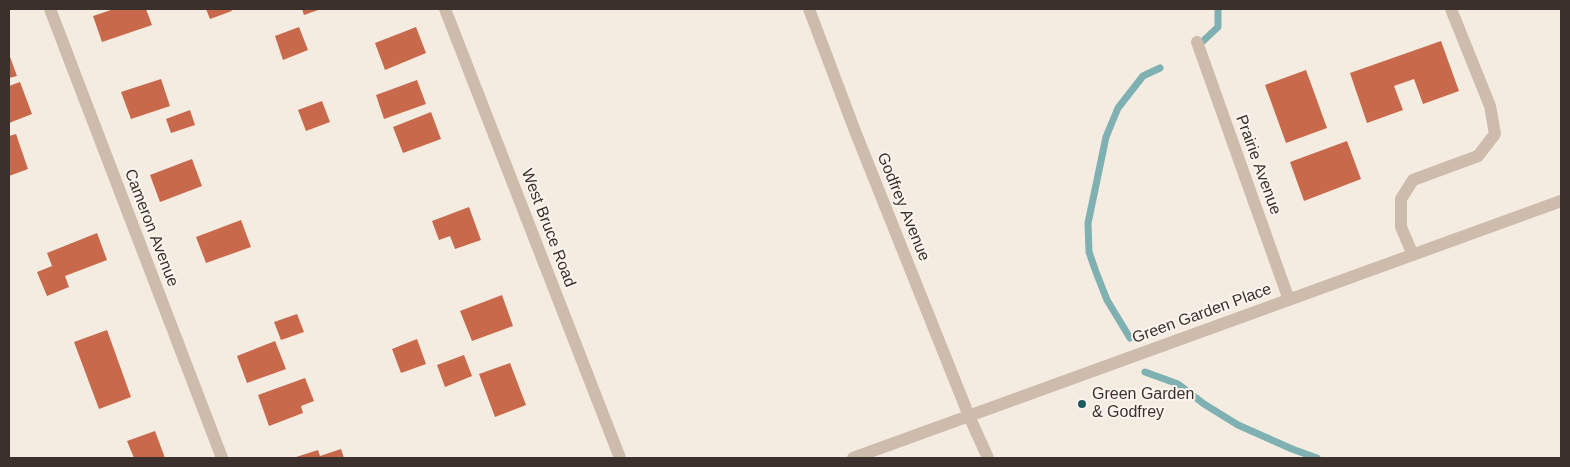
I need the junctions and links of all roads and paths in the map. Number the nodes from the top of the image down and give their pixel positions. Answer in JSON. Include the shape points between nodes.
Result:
{"nodes":[{"id":1,"x":50,"y":9,"type":"edge"},
{"id":2,"x":444,"y":9,"type":"edge"},
{"id":3,"x":809,"y":9,"type":"edge"},
{"id":4,"x":1451,"y":9,"type":"edge"},
{"id":5,"x":1197,"y":42,"type":"dead end"},
{"id":6,"x":1561,"y":201,"type":"edge"},
{"id":7,"x":1413,"y":255,"type":"junction"},
{"id":8,"x":1289,"y":300,"type":"junction"},
{"id":9,"x":969,"y":416,"type":"junction"},
{"id":10,"x":222,"y":458,"type":"edge"},
{"id":11,"x":620,"y":458,"type":"edge"},
{"id":12,"x":853,"y":458,"type":"edge"},
{"id":13,"x":988,"y":458,"type":"edge"}],
"edges":[{"from":1,"to":10,"type":"street","name":"Cameron Avenue"},
{"from":2,"to":11,"type":"street","name":"West Bruce Road"},
{"from":3,"to":9,"type":"street","name":"Godfrey Avenue"},
{"from":4,"to":7,"type":"street","via":[[1490,106],[1494,134],[1478,156],[1413,180],[1401,199],[1401,227]]},
{"from":5,"to":8,"type":"street","name":"Prairie Avenue"},
{"from":6,"to":7,"type":"street","name":"Green Garden Place"},
{"from":7,"to":8,"type":"street","name":"Green Garden Place"},
{"from":8,"to":9,"type":"street","name":"Green Garden Place"},
{"from":9,"to":12,"type":"street","name":"Green Garden Place"},
{"from":9,"to":13,"type":"street","name":"Godfrey Avenue"}]}
